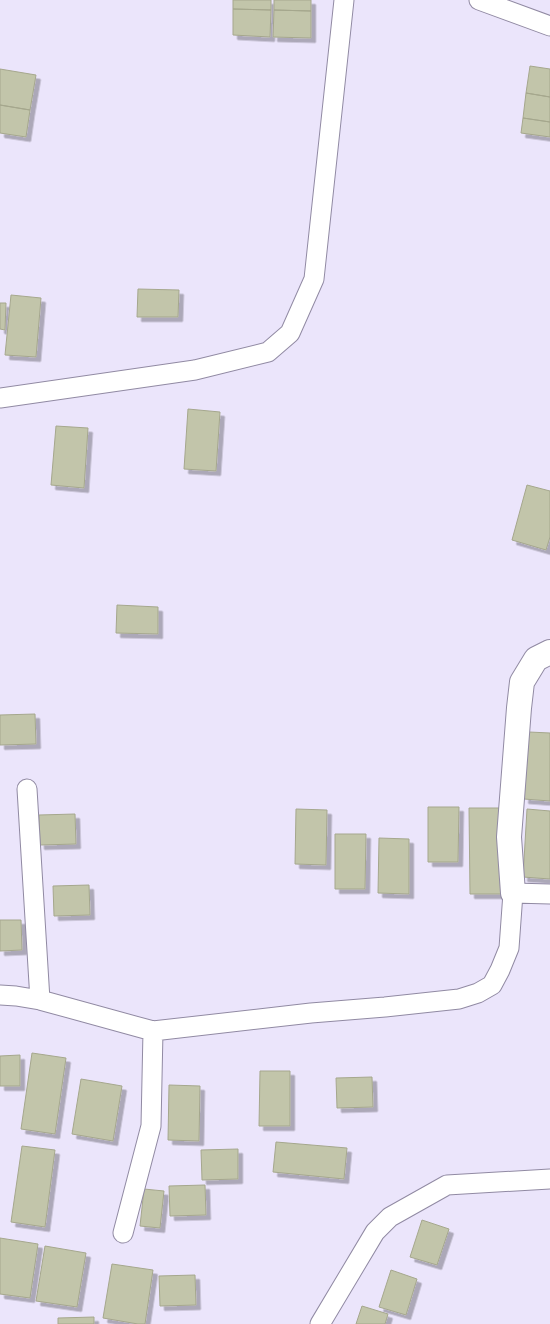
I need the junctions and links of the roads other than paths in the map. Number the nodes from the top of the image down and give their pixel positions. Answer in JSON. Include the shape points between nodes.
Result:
{"nodes":[{"id":1,"x":344,"y":0,"type":"edge"},
{"id":2,"x":479,"y":0,"type":"edge"},
{"id":3,"x":550,"y":26,"type":"edge"},
{"id":4,"x":0,"y":398,"type":"edge"},
{"id":5,"x":550,"y":652,"type":"edge"},
{"id":6,"x":26,"y":789,"type":"dead end"},
{"id":7,"x":513,"y":893,"type":"junction"},
{"id":8,"x":550,"y":894,"type":"edge"},
{"id":9,"x":0,"y":995,"type":"edge"},
{"id":10,"x":40,"y":1000,"type":"junction"},
{"id":11,"x":153,"y":1032,"type":"junction"},
{"id":12,"x":550,"y":1179,"type":"edge"},
{"id":13,"x":123,"y":1233,"type":"dead end"},
{"id":14,"x":320,"y":1324,"type":"edge"}],
"edges":[{"from":1,"to":4,"type":"street","via":[[314,279],[290,333],[268,352],[195,370]]},
{"from":2,"to":3,"type":"street"},
{"from":5,"to":7,"type":"street","via":[[536,659],[522,682],[509,837]]},
{"from":6,"to":10,"type":"street"},
{"from":7,"to":8,"type":"street"},
{"from":7,"to":11,"type":"street","via":[[509,948],[492,985],[478,993],[459,999]]},
{"from":9,"to":10,"type":"street"},
{"from":10,"to":11,"type":"street"},
{"from":11,"to":13,"type":"street","via":[[151,1126]]},
{"from":12,"to":14,"type":"street","via":[[447,1185],[390,1217],[375,1232]]}]}
